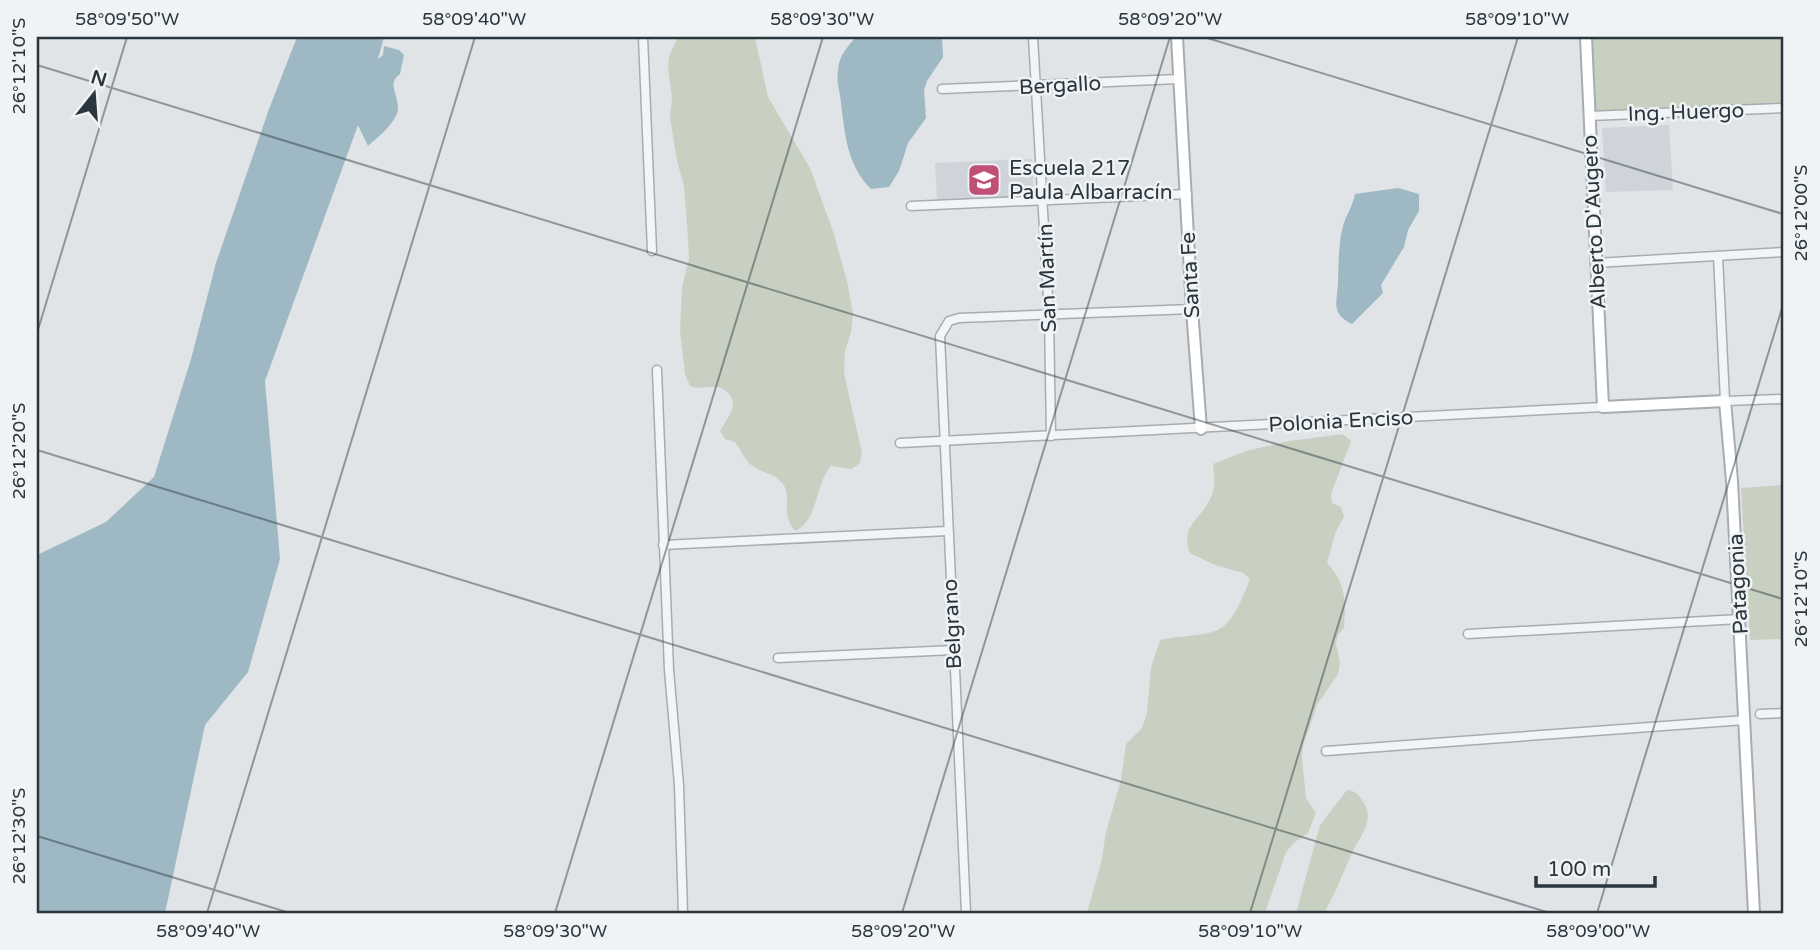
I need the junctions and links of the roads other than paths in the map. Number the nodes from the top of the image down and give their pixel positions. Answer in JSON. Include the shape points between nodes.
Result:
{"nodes":[{"id":1,"x":643,"y":37,"type":"edge"},
{"id":2,"x":1033,"y":37,"type":"edge"},
{"id":3,"x":1177,"y":37,"type":"edge"},
{"id":4,"x":1586,"y":37,"type":"edge"},
{"id":5,"x":1179,"y":79,"type":"junction"},
{"id":6,"x":1037,"y":86,"type":"junction"},
{"id":7,"x":942,"y":89,"type":"dead end"},
{"id":8,"x":1783,"y":108,"type":"edge"},
{"id":9,"x":1589,"y":116,"type":"junction"},
{"id":10,"x":1187,"y":194,"type":"junction"},
{"id":11,"x":1044,"y":202,"type":"junction"},
{"id":12,"x":911,"y":206,"type":"dead end"},
{"id":13,"x":652,"y":251,"type":"dead end"},
{"id":14,"x":1783,"y":252,"type":"edge"},
{"id":15,"x":1718,"y":256,"type":"junction"},
{"id":16,"x":1595,"y":263,"type":"junction"},
{"id":17,"x":1192,"y":309,"type":"junction"},
{"id":18,"x":1049,"y":315,"type":"junction"},
{"id":19,"x":657,"y":370,"type":"dead end"},
{"id":20,"x":1783,"y":399,"type":"edge"},
{"id":21,"x":1725,"y":401,"type":"junction"},
{"id":22,"x":1602,"y":407,"type":"junction"},
{"id":23,"x":1201,"y":429,"type":"junction"},
{"id":24,"x":1051,"y":436,"type":"junction"},
{"id":25,"x":944,"y":442,"type":"junction"},
{"id":26,"x":900,"y":443,"type":"dead end"},
{"id":27,"x":947,"y":531,"type":"junction"},
{"id":28,"x":663,"y":545,"type":"junction"},
{"id":29,"x":1740,"y":619,"type":"junction"},
{"id":30,"x":1468,"y":634,"type":"dead end"},
{"id":31,"x":954,"y":650,"type":"junction"},
{"id":32,"x":778,"y":658,"type":"dead end"},
{"id":33,"x":1783,"y":713,"type":"edge"},
{"id":34,"x":1751,"y":716,"type":"junction"},
{"id":35,"x":1325,"y":751,"type":"dead end"},
{"id":36,"x":683,"y":913,"type":"edge"},
{"id":37,"x":966,"y":913,"type":"edge"},
{"id":38,"x":1754,"y":913,"type":"edge"}],
"edges":[{"from":1,"to":13,"type":"street"},
{"from":2,"to":6,"type":"street","name":"San Martín"},
{"from":3,"to":5,"type":"main road","name":"Santa Fe"},
{"from":4,"to":9,"type":"main road","name":"Alberto D'Augero"},
{"from":5,"to":6,"type":"street","name":"Bergallo"},
{"from":5,"to":10,"type":"main road","name":"Santa Fe"},
{"from":6,"to":7,"type":"street","name":"Bergallo"},
{"from":6,"to":11,"type":"street","name":"San Martín"},
{"from":8,"to":9,"type":"street","name":"Ing. Huergo"},
{"from":9,"to":16,"type":"main road","name":"Alberto D'Augero"},
{"from":10,"to":11,"type":"street"},
{"from":10,"to":17,"type":"main road","name":"Santa Fe"},
{"from":11,"to":12,"type":"street"},
{"from":11,"to":18,"type":"street","name":"San Martín"},
{"from":14,"to":15,"type":"street"},
{"from":15,"to":16,"type":"street"},
{"from":15,"to":21,"type":"street","name":"Patagonia"},
{"from":16,"to":22,"type":"main road","name":"Alberto D'Augero"},
{"from":17,"to":18,"type":"street"},
{"from":17,"to":23,"type":"main road","name":"Santa Fe"},
{"from":18,"to":24,"type":"street","name":"San Martín"},
{"from":18,"to":25,"type":"street","name":"Belgrano","via":[[949,321],[940,336]]},
{"from":19,"to":28,"type":"street"},
{"from":20,"to":21,"type":"street","name":"Polonia Enciso"},
{"from":21,"to":22,"type":"main road","name":"Polonia Enciso"},
{"from":21,"to":29,"type":"main road","name":"Patagonia"},
{"from":22,"to":23,"type":"street","name":"Polonia Enciso"},
{"from":23,"to":24,"type":"street","name":"Polonia Enciso"},
{"from":24,"to":25,"type":"street","name":"Polonia Enciso"},
{"from":25,"to":26,"type":"street","name":"Polonia Enciso"},
{"from":25,"to":27,"type":"street","name":"Belgrano"},
{"from":27,"to":28,"type":"street"},
{"from":27,"to":31,"type":"street","name":"Belgrano"},
{"from":28,"to":36,"type":"street"},
{"from":29,"to":30,"type":"street"},
{"from":29,"to":34,"type":"main road","name":"Patagonia"},
{"from":31,"to":32,"type":"street"},
{"from":31,"to":37,"type":"street","name":"Belgrano"},
{"from":33,"to":34,"type":"street"},
{"from":34,"to":35,"type":"street"},
{"from":34,"to":38,"type":"main road","name":"Patagonia"}]}
